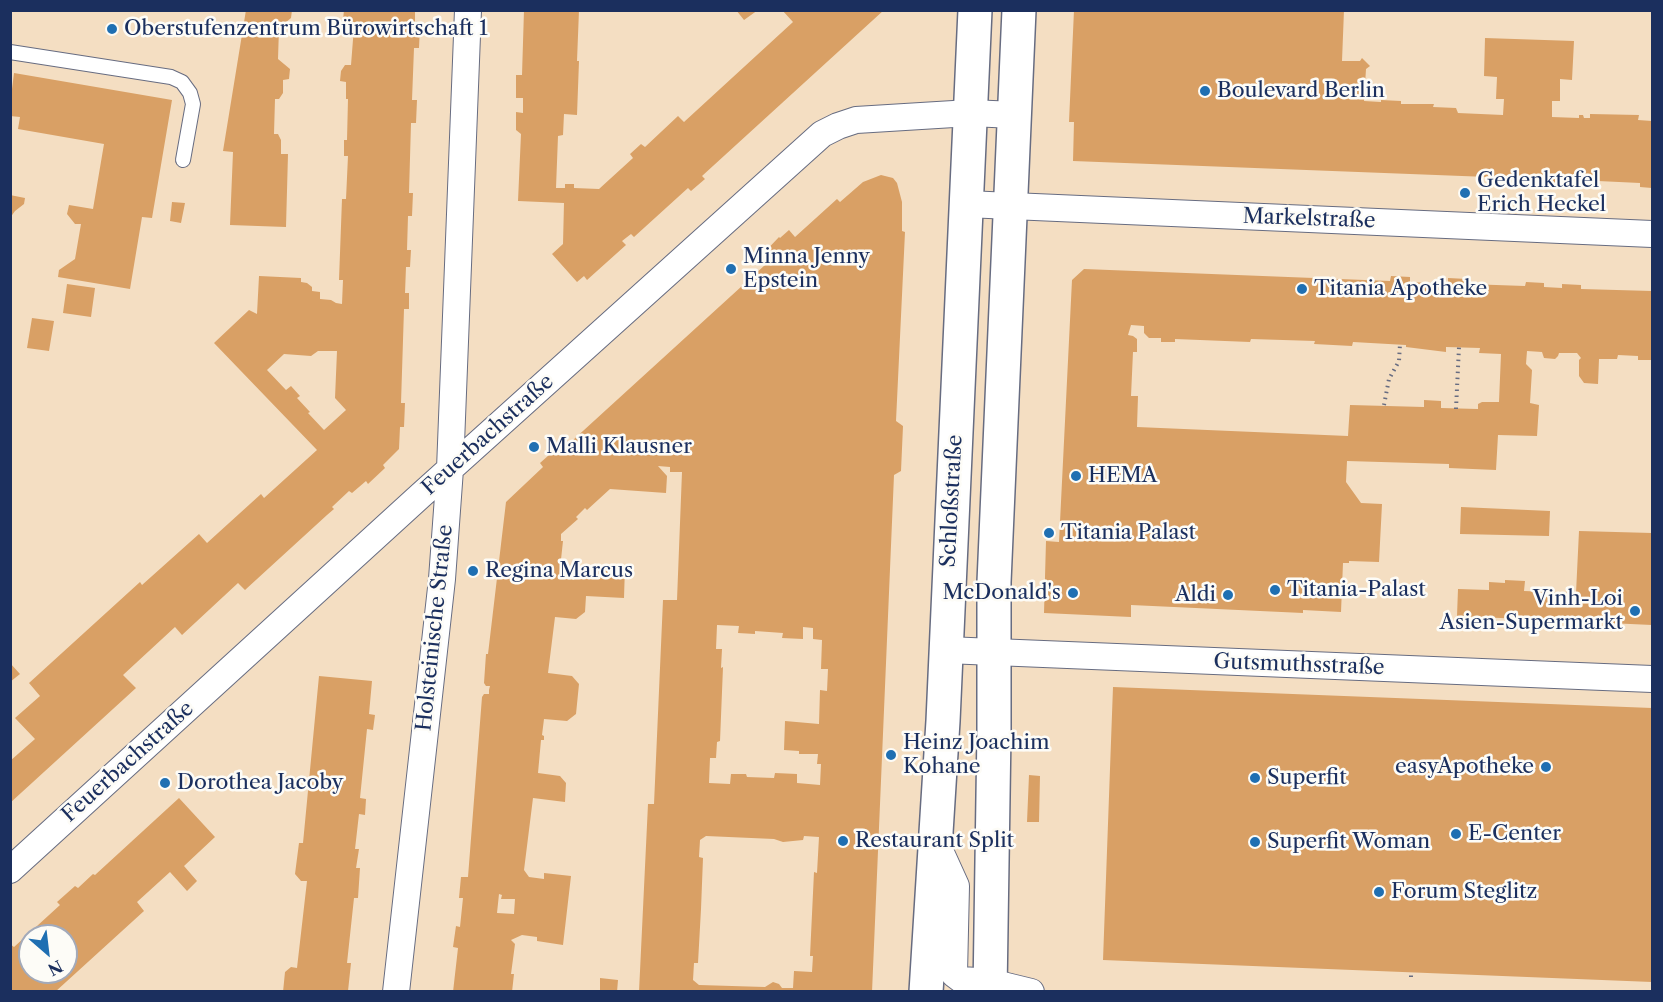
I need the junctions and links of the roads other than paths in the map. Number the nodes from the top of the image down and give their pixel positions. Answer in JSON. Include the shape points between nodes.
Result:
{"nodes":[{"id":1,"x":468,"y":10,"type":"edge"},
{"id":2,"x":975,"y":10,"type":"edge"},
{"id":3,"x":1019,"y":10,"type":"edge"},
{"id":4,"x":10,"y":52,"type":"edge"},
{"id":5,"x":970,"y":113,"type":"junction"},
{"id":6,"x":1015,"y":115,"type":"junction"},
{"id":7,"x":183,"y":160,"type":"dead end"},
{"id":8,"x":966,"y":204,"type":"junction"},
{"id":9,"x":1011,"y":206,"type":"junction"},
{"id":10,"x":1653,"y":234,"type":"edge"},
{"id":11,"x":450,"y":469,"type":"junction"},
{"id":12,"x":946,"y":650,"type":"junction"},
{"id":13,"x":994,"y":652,"type":"junction"},
{"id":14,"x":1653,"y":679,"type":"edge"},
{"id":15,"x":936,"y":842,"type":"junction"},
{"id":16,"x":10,"y":870,"type":"edge"},
{"id":17,"x":990,"y":987,"type":"edge"},
{"id":18,"x":396,"y":992,"type":"edge"},
{"id":19,"x":926,"y":992,"type":"edge"},
{"id":20,"x":1030,"y":992,"type":"edge"}],
"edges":[{"from":1,"to":11,"type":"street","name":"Holsteinische Straße"},
{"from":2,"to":5,"type":"street","name":"Schloßstraße"},
{"from":3,"to":6,"type":"street"},
{"from":4,"to":7,"type":"lane","via":[[171,77],[182,82],[193,104]]},
{"from":5,"to":6,"type":"street","name":"Feuerbachstraße"},
{"from":5,"to":8,"type":"street","name":"Schloßstraße"},
{"from":5,"to":11,"type":"street","name":"Feuerbachstraße","via":[[856,120],[822,134]]},
{"from":6,"to":9,"type":"street"},
{"from":8,"to":9,"type":"street","name":"Markelstraße"},
{"from":8,"to":12,"type":"street","name":"Schloßstraße"},
{"from":9,"to":10,"type":"street","name":"Markelstraße"},
{"from":9,"to":13,"type":"street"},
{"from":11,"to":16,"type":"street","name":"Feuerbachstraße"},
{"from":11,"to":18,"type":"street","name":"Holsteinische Straße"},
{"from":12,"to":13,"type":"street","name":"Gutsmuthsstraße"},
{"from":12,"to":15,"type":"street","name":"Schloßstraße"},
{"from":13,"to":14,"type":"street","name":"Gutsmuthsstraße"},
{"from":13,"to":17,"type":"street"},
{"from":15,"to":17,"type":"street","via":[[956,886],[954,974]]},
{"from":15,"to":19,"type":"street","name":"Schloßstraße"},
{"from":17,"to":20,"type":"street"}]}
